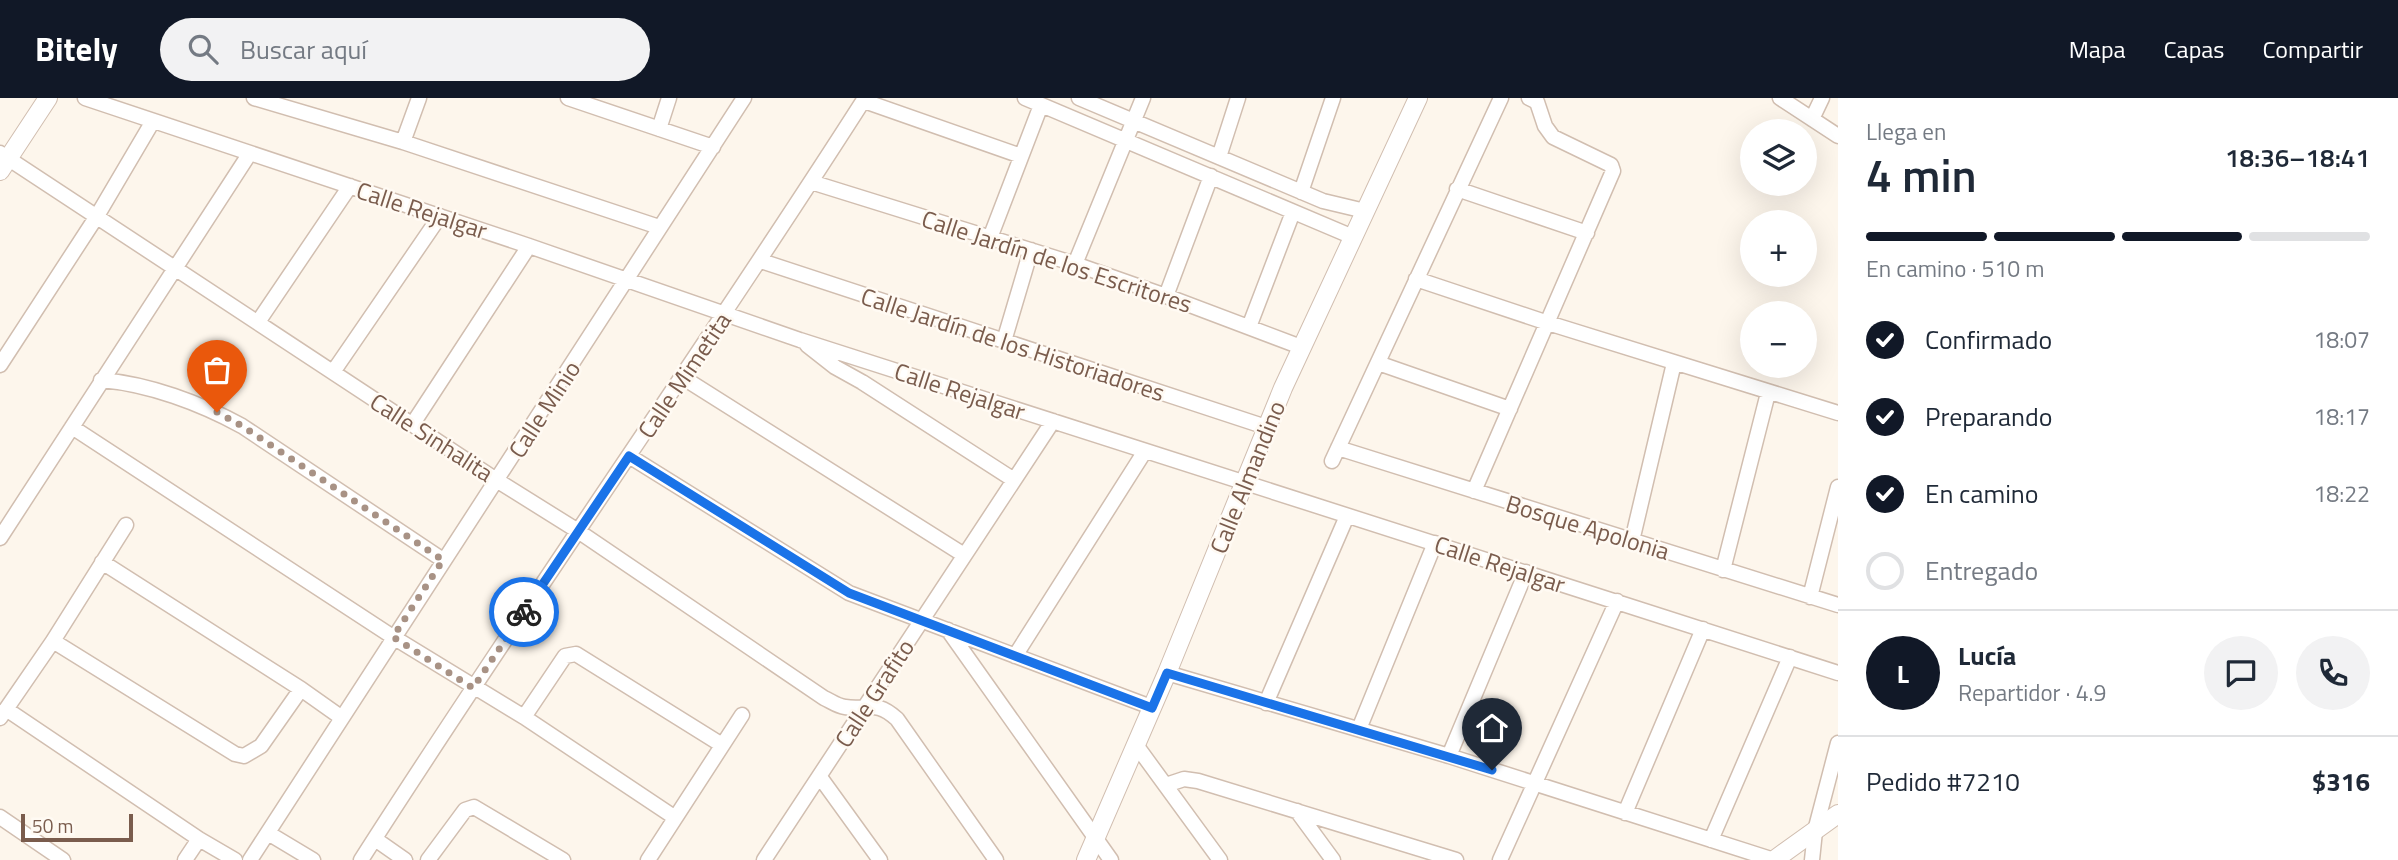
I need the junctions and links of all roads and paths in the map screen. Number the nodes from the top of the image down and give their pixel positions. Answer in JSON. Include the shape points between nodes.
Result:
{"nodes":[{"id":1,"x":48,"y":98,"type":"edge"},
{"id":2,"x":85,"y":98,"type":"edge"},
{"id":3,"x":254,"y":98,"type":"edge"},
{"id":4,"x":419,"y":98,"type":"edge"},
{"id":5,"x":669,"y":98,"type":"edge"},
{"id":6,"x":744,"y":98,"type":"edge"},
{"id":7,"x":1025,"y":98,"type":"edge"},
{"id":8,"x":1079,"y":98,"type":"edge"},
{"id":9,"x":1143,"y":98,"type":"edge"},
{"id":10,"x":1238,"y":98,"type":"edge"},
{"id":11,"x":1333,"y":98,"type":"edge"},
{"id":12,"x":1418,"y":98,"type":"edge"},
{"id":13,"x":1780,"y":98,"type":"edge"},
{"id":14,"x":1822,"y":98,"type":"edge"},
{"id":15,"x":572,"y":99,"type":"edge"},
{"id":16,"x":864,"y":99,"type":"edge"},
{"id":17,"x":1500,"y":99,"type":"edge"},
{"id":18,"x":1535,"y":99,"type":"edge"},
{"id":19,"x":1041,"y":105,"type":"junction"},
{"id":20,"x":1812,"y":119,"type":"joint"},
{"id":21,"x":153,"y":121,"type":"junction"},
{"id":22,"x":1134,"y":121,"type":"junction"},
{"id":23,"x":1817,"y":122,"type":"edge"},
{"id":24,"x":659,"y":129,"type":"junction"},
{"id":25,"x":1838,"y":136,"type":"edge"},
{"id":26,"x":1127,"y":140,"type":"junction"},
{"id":27,"x":403,"y":142,"type":"junction"},
{"id":28,"x":713,"y":147,"type":"junction"},
{"id":29,"x":250,"y":153,"type":"junction"},
{"id":30,"x":1021,"y":156,"type":"junction"},
{"id":31,"x":1219,"y":157,"type":"junction"},
{"id":32,"x":3,"y":161,"type":"edge"},
{"id":33,"x":1210,"y":176,"type":"junction"},
{"id":34,"x":811,"y":182,"type":"junction"},
{"id":35,"x":350,"y":186,"type":"junction"},
{"id":36,"x":1457,"y":190,"type":"junction"},
{"id":37,"x":1301,"y":192,"type":"junction"},
{"id":38,"x":1365,"y":211,"type":"junction"},
{"id":39,"x":1293,"y":212,"type":"junction"},
{"id":40,"x":97,"y":216,"type":"junction"},
{"id":41,"x":440,"y":216,"type":"junction"},
{"id":42,"x":659,"y":227,"type":"junction"},
{"id":43,"x":1587,"y":233,"type":"junction"},
{"id":44,"x":1353,"y":237,"type":"junction"},
{"id":45,"x":990,"y":238,"type":"junction"},
{"id":46,"x":529,"y":246,"type":"junction"},
{"id":47,"x":1031,"y":250,"type":"junction"},
{"id":48,"x":761,"y":261,"type":"junction"},
{"id":49,"x":1075,"y":264,"type":"junction"},
{"id":50,"x":175,"y":269,"type":"junction"},
{"id":51,"x":1416,"y":279,"type":"junction"},
{"id":52,"x":627,"y":280,"type":"junction"},
{"id":53,"x":1166,"y":296,"type":"junction"},
{"id":54,"x":726,"y":314,"type":"junction"},
{"id":55,"x":258,"y":322,"type":"junction"},
{"id":56,"x":1548,"y":323,"type":"junction"},
{"id":57,"x":1249,"y":327,"type":"junction"},
{"id":58,"x":800,"y":340,"type":"junction"},
{"id":59,"x":1004,"y":341,"type":"junction"},
{"id":60,"x":1301,"y":347,"type":"junction"},
{"id":61,"x":1378,"y":363,"type":"junction"},
{"id":62,"x":1674,"y":363,"type":"junction"},
{"id":63,"x":0,"y":365,"type":"edge"},
{"id":64,"x":333,"y":372,"type":"junction"},
{"id":65,"x":682,"y":377,"type":"junction"},
{"id":66,"x":101,"y":380,"type":"junction"},
{"id":67,"x":1768,"y":393,"type":"junction"},
{"id":68,"x":1510,"y":409,"type":"junction"},
{"id":69,"x":1838,"y":413,"type":"edge"},
{"id":70,"x":1053,"y":421,"type":"junction"},
{"id":71,"x":412,"y":425,"type":"junction"},
{"id":72,"x":72,"y":427,"type":"junction"},
{"id":73,"x":1266,"y":428,"type":"junction"},
{"id":74,"x":1145,"y":451,"type":"junction"},
{"id":75,"x":629,"y":456,"type":"junction"},
{"id":76,"x":1014,"y":480,"type":"junction"},
{"id":77,"x":498,"y":481,"type":"junction"},
{"id":78,"x":1244,"y":483,"type":"junction"},
{"id":79,"x":1838,"y":487,"type":"edge"},
{"id":80,"x":1475,"y":491,"type":"junction"},
{"id":81,"x":1347,"y":516,"type":"junction"},
{"id":82,"x":126,"y":525,"type":"dead end"},
{"id":83,"x":578,"y":531,"type":"junction"},
{"id":84,"x":0,"y":538,"type":"edge"},
{"id":85,"x":1632,"y":541,"type":"junction"},
{"id":86,"x":1435,"y":543,"type":"junction"},
{"id":87,"x":964,"y":555,"type":"junction"},
{"id":88,"x":443,"y":560,"type":"junction"},
{"id":89,"x":102,"y":562,"type":"junction"},
{"id":90,"x":1723,"y":570,"type":"junction"},
{"id":91,"x":1526,"y":572,"type":"junction"},
{"id":92,"x":1810,"y":597,"type":"junction"},
{"id":93,"x":1617,"y":601,"type":"junction"},
{"id":94,"x":1838,"y":606,"type":"edge"},
{"id":95,"x":922,"y":620,"type":"junction"},
{"id":96,"x":1703,"y":629,"type":"junction"},
{"id":97,"x":948,"y":630,"type":"junction"},
{"id":98,"x":393,"y":637,"type":"junction"},
{"id":99,"x":53,"y":640,"type":"junction"},
{"id":100,"x":1015,"y":656,"type":"junction"},
{"id":101,"x":1790,"y":657,"type":"junction"},
{"id":102,"x":1167,"y":673,"type":"junction"},
{"id":103,"x":1838,"y":673,"type":"edge"},
{"id":104,"x":473,"y":688,"type":"junction"},
{"id":105,"x":301,"y":689,"type":"junction"},
{"id":106,"x":1266,"y":703,"type":"junction"},
{"id":107,"x":867,"y":705,"type":"junction"},
{"id":108,"x":1152,"y":708,"type":"junction"},
{"id":109,"x":3,"y":713,"type":"edge"},
{"id":110,"x":741,"y":715,"type":"dead end"},
{"id":111,"x":524,"y":717,"type":"junction"},
{"id":112,"x":342,"y":718,"type":"junction"},
{"id":113,"x":1359,"y":729,"type":"junction"},
{"id":114,"x":1838,"y":743,"type":"edge"},
{"id":115,"x":1136,"y":745,"type":"junction"},
{"id":116,"x":722,"y":746,"type":"junction"},
{"id":117,"x":1449,"y":756,"type":"junction"},
{"id":118,"x":820,"y":777,"type":"junction"},
{"id":119,"x":1535,"y":784,"type":"junction"},
{"id":120,"x":1167,"y":785,"type":"junction"},
{"id":121,"x":1297,"y":811,"type":"junction"},
{"id":122,"x":1625,"y":813,"type":"junction"},
{"id":123,"x":1838,"y":814,"type":"edge"},
{"id":124,"x":0,"y":817,"type":"edge"},
{"id":125,"x":674,"y":817,"type":"junction"},
{"id":126,"x":1815,"y":831,"type":"junction"},
{"id":127,"x":268,"y":833,"type":"junction"},
{"id":128,"x":199,"y":839,"type":"junction"},
{"id":129,"x":375,"y":839,"type":"junction"},
{"id":130,"x":1095,"y":839,"type":"junction"},
{"id":131,"x":1710,"y":840,"type":"junction"},
{"id":132,"x":649,"y":858,"type":"edge"},
{"id":133,"x":767,"y":858,"type":"edge"},
{"id":134,"x":63,"y":860,"type":"edge"},
{"id":135,"x":185,"y":860,"type":"edge"},
{"id":136,"x":236,"y":860,"type":"edge"},
{"id":137,"x":250,"y":860,"type":"edge"},
{"id":138,"x":313,"y":860,"type":"edge"},
{"id":139,"x":361,"y":860,"type":"edge"},
{"id":140,"x":405,"y":860,"type":"edge"},
{"id":141,"x":428,"y":860,"type":"edge"},
{"id":142,"x":563,"y":860,"type":"edge"},
{"id":143,"x":880,"y":860,"type":"edge"},
{"id":144,"x":996,"y":860,"type":"edge"},
{"id":145,"x":1086,"y":860,"type":"edge"},
{"id":146,"x":1111,"y":860,"type":"edge"},
{"id":147,"x":1220,"y":860,"type":"edge"},
{"id":148,"x":1333,"y":860,"type":"edge"},
{"id":149,"x":1457,"y":860,"type":"edge"},
{"id":150,"x":1500,"y":860,"type":"edge"},
{"id":151,"x":1774,"y":860,"type":"edge"},
{"id":152,"x":1812,"y":860,"type":"edge"}],
"edges":[{"from":1,"to":32,"type":"street"},
{"from":2,"to":21,"type":"street","name":"Calle Rejalgar"},
{"from":3,"to":27,"type":"street"},
{"from":4,"to":27,"type":"street"},
{"from":5,"to":24,"type":"street"},
{"from":6,"to":28,"type":"street","name":"Calle Minio"},
{"from":7,"to":19,"type":"street"},
{"from":8,"to":22,"type":"street"},
{"from":9,"to":22,"type":"street"},
{"from":10,"to":31,"type":"street"},
{"from":11,"to":37,"type":"street"},
{"from":12,"to":38,"type":"street","name":"Calle Almandino"},
{"from":13,"to":20,"type":"street"},
{"from":14,"to":20,"type":"street"},
{"from":15,"to":24,"type":"street"},
{"from":16,"to":30,"type":"street"},
{"from":16,"to":34,"type":"street","name":"Calle Mimetita"},
{"from":17,"to":36,"type":"street","name":"Bosque Apolonia"},
{"from":18,"to":43,"type":"street","via":[[1553,137],[1611,165],[1612,175]]},
{"from":19,"to":26,"type":"street"},
{"from":19,"to":30,"type":"street"},
{"from":21,"to":29,"type":"street","name":"Calle Rejalgar"},
{"from":21,"to":40,"type":"street"},
{"from":22,"to":26,"type":"street"},
{"from":22,"to":31,"type":"street"},
{"from":23,"to":25,"type":"street"},
{"from":24,"to":28,"type":"street"},
{"from":26,"to":33,"type":"street"},
{"from":26,"to":49,"type":"street"},
{"from":27,"to":42,"type":"street"},
{"from":28,"to":42,"type":"street","name":"Calle Minio"},
{"from":29,"to":35,"type":"street","name":"Calle Rejalgar"},
{"from":29,"to":50,"type":"street"},
{"from":30,"to":45,"type":"street"},
{"from":31,"to":37,"type":"street"},
{"from":32,"to":40,"type":"street","name":"Calle Sinhalita"},
{"from":33,"to":39,"type":"street"},
{"from":33,"to":53,"type":"street"},
{"from":34,"to":45,"type":"street","name":"Calle Jardín de los Escritores"},
{"from":34,"to":48,"type":"street","name":"Calle Mimetita"},
{"from":35,"to":41,"type":"street","name":"Calle Rejalgar"},
{"from":35,"to":55,"type":"street"},
{"from":36,"to":43,"type":"street"},
{"from":36,"to":51,"type":"street","name":"Bosque Apolonia"},
{"from":37,"to":38,"type":"street"},
{"from":38,"to":44,"type":"street","name":"Calle Almandino"},
{"from":39,"to":44,"type":"street"},
{"from":39,"to":57,"type":"street"},
{"from":40,"to":50,"type":"street","name":"Calle Sinhalita"},
{"from":40,"to":63,"type":"street"},
{"from":41,"to":46,"type":"street","name":"Calle Rejalgar"},
{"from":41,"to":64,"type":"street"},
{"from":42,"to":52,"type":"street","name":"Calle Minio"},
{"from":43,"to":56,"type":"street"},
{"from":44,"to":60,"type":"street","name":"Calle Almandino"},
{"from":45,"to":47,"type":"street","name":"Calle Jardín de los Escritores"},
{"from":46,"to":52,"type":"street","name":"Calle Rejalgar"},
{"from":46,"to":71,"type":"street"},
{"from":47,"to":49,"type":"street","name":"Calle Jardín de los Escritores"},
{"from":47,"to":59,"type":"street"},
{"from":48,"to":54,"type":"street","name":"Calle Mimetita"},
{"from":48,"to":59,"type":"street","name":"Calle Jardín de los Historiadores"},
{"from":49,"to":53,"type":"street","name":"Calle Jardín de los Escritores"},
{"from":50,"to":55,"type":"street","name":"Calle Sinhalita"},
{"from":50,"to":66,"type":"street"},
{"from":51,"to":56,"type":"street"},
{"from":51,"to":61,"type":"street","name":"Bosque Apolonia"},
{"from":52,"to":54,"type":"street","name":"Calle Rejalgar"},
{"from":52,"to":77,"type":"street","name":"Calle Minio"},
{"from":53,"to":57,"type":"street","name":"Calle Jardín de los Escritores"},
{"from":54,"to":58,"type":"street","name":"Calle Rejalgar"},
{"from":54,"to":65,"type":"street","name":"Calle Mimetita"},
{"from":55,"to":64,"type":"street","name":"Calle Sinhalita"},
{"from":56,"to":62,"type":"street"},
{"from":56,"to":68,"type":"street"},
{"from":57,"to":60,"type":"street","name":"Calle Jardín de los Escritores"},
{"from":58,"to":70,"type":"street","name":"Calle Rejalgar"},
{"from":58,"to":76,"type":"street"},
{"from":59,"to":73,"type":"street","name":"Calle Jardín de los Historiadores"},
{"from":60,"to":73,"type":"street","name":"Calle Almandino"},
{"from":61,"to":68,"type":"street"},
{"from":61,"to":80,"type":"street","name":"Bosque Apolonia","via":[[1335,455]]},
{"from":62,"to":67,"type":"street"},
{"from":62,"to":85,"type":"street"},
{"from":64,"to":71,"type":"street","name":"Calle Sinhalita"},
{"from":65,"to":75,"type":"street","name":"Calle Mimetita"},
{"from":65,"to":87,"type":"street"},
{"from":66,"to":72,"type":"street"},
{"from":66,"to":88,"type":"street","via":[[145,387],[217,412]]},
{"from":67,"to":69,"type":"street"},
{"from":67,"to":90,"type":"street"},
{"from":68,"to":80,"type":"street"},
{"from":70,"to":74,"type":"street","name":"Calle Rejalgar"},
{"from":70,"to":76,"type":"street","name":"Calle Grafito"},
{"from":71,"to":77,"type":"street","name":"Calle Sinhalita"},
{"from":72,"to":84,"type":"street"},
{"from":72,"to":98,"type":"street"},
{"from":73,"to":78,"type":"street","name":"Calle Almandino"},
{"from":74,"to":78,"type":"street","name":"Calle Rejalgar"},
{"from":74,"to":100,"type":"street"},
{"from":75,"to":83,"type":"street","name":"Calle Mimetita"},
{"from":75,"to":95,"type":"street","via":[[827,581]]},
{"from":76,"to":87,"type":"street","name":"Calle Grafito"},
{"from":77,"to":83,"type":"street","name":"Calle Sinhalita"},
{"from":77,"to":88,"type":"street","name":"Calle Minio"},
{"from":78,"to":81,"type":"street","name":"Calle Rejalgar"},
{"from":78,"to":102,"type":"street","name":"Calle Almandino"},
{"from":79,"to":92,"type":"street"},
{"from":80,"to":85,"type":"street","name":"Bosque Apolonia"},
{"from":81,"to":86,"type":"street","name":"Calle Rejalgar"},
{"from":81,"to":106,"type":"street"},
{"from":82,"to":89,"type":"street"},
{"from":83,"to":104,"type":"street","name":"Calle Mimetita"},
{"from":83,"to":107,"type":"street","name":"Calle Sinhalita","via":[[824,698],[844,707]]},
{"from":85,"to":90,"type":"street","name":"Bosque Apolonia"},
{"from":86,"to":91,"type":"street","name":"Calle Rejalgar"},
{"from":86,"to":113,"type":"street"},
{"from":87,"to":95,"type":"street","name":"Calle Grafito"},
{"from":88,"to":98,"type":"street","name":"Calle Minio"},
{"from":89,"to":99,"type":"street"},
{"from":89,"to":105,"type":"street"},
{"from":90,"to":92,"type":"street","name":"Bosque Apolonia"},
{"from":91,"to":93,"type":"street","name":"Calle Rejalgar"},
{"from":91,"to":117,"type":"street"},
{"from":92,"to":94,"type":"street","name":"Bosque Apolonia"},
{"from":93,"to":96,"type":"street","name":"Calle Rejalgar"},
{"from":93,"to":119,"type":"street"},
{"from":95,"to":97,"type":"street"},
{"from":95,"to":107,"type":"street","name":"Calle Grafito"},
{"from":96,"to":101,"type":"street","name":"Calle Rejalgar"},
{"from":96,"to":122,"type":"street"},
{"from":97,"to":100,"type":"street"},
{"from":97,"to":130,"type":"street"},
{"from":98,"to":104,"type":"street"},
{"from":98,"to":112,"type":"street","name":"Calle Minio"},
{"from":99,"to":105,"type":"street","via":[[244,756],[261,746]]},
{"from":99,"to":109,"type":"street"},
{"from":100,"to":108,"type":"street"},
{"from":101,"to":103,"type":"street","name":"Calle Rejalgar"},
{"from":101,"to":131,"type":"street"},
{"from":102,"to":106,"type":"street"},
{"from":102,"to":108,"type":"street","name":"Calle Almandino"},
{"from":104,"to":111,"type":"street"},
{"from":104,"to":129,"type":"street","name":"Calle Mimetita"},
{"from":105,"to":112,"type":"street"},
{"from":106,"to":113,"type":"street"},
{"from":107,"to":118,"type":"street","name":"Calle Grafito"},
{"from":107,"to":144,"type":"street","via":[[897,719]]},
{"from":108,"to":115,"type":"street","name":"Calle Almandino"},
{"from":109,"to":128,"type":"street"},
{"from":110,"to":116,"type":"street"},
{"from":111,"to":116,"type":"street","via":[[565,656],[576,653]]},
{"from":111,"to":125,"type":"street"},
{"from":112,"to":127,"type":"street","name":"Calle Minio"},
{"from":113,"to":117,"type":"street"},
{"from":114,"to":126,"type":"street"},
{"from":115,"to":120,"type":"street"},
{"from":115,"to":130,"type":"street","name":"Calle Almandino"},
{"from":116,"to":125,"type":"street"},
{"from":117,"to":119,"type":"street"},
{"from":118,"to":133,"type":"street","name":"Calle Grafito"},
{"from":118,"to":143,"type":"street"},
{"from":119,"to":122,"type":"street"},
{"from":119,"to":150,"type":"street"},
{"from":120,"to":121,"type":"street","via":[[1184,779],[1198,781]]},
{"from":120,"to":147,"type":"street"},
{"from":121,"to":148,"type":"street"},
{"from":121,"to":149,"type":"street"},
{"from":122,"to":131,"type":"street"},
{"from":123,"to":126,"type":"street"},
{"from":124,"to":134,"type":"street"},
{"from":125,"to":132,"type":"street"},
{"from":126,"to":151,"type":"street"},
{"from":126,"to":152,"type":"street"},
{"from":127,"to":137,"type":"street","name":"Calle Minio"},
{"from":127,"to":138,"type":"street"},
{"from":128,"to":135,"type":"street"},
{"from":128,"to":136,"type":"street"},
{"from":129,"to":139,"type":"street","name":"Calle Mimetita"},
{"from":129,"to":140,"type":"street"},
{"from":130,"to":145,"type":"street","name":"Calle Almandino"},
{"from":130,"to":146,"type":"street"},
{"from":131,"to":151,"type":"street"},
{"from":141,"to":142,"type":"street","via":[[460,816],[474,807]]}]}
